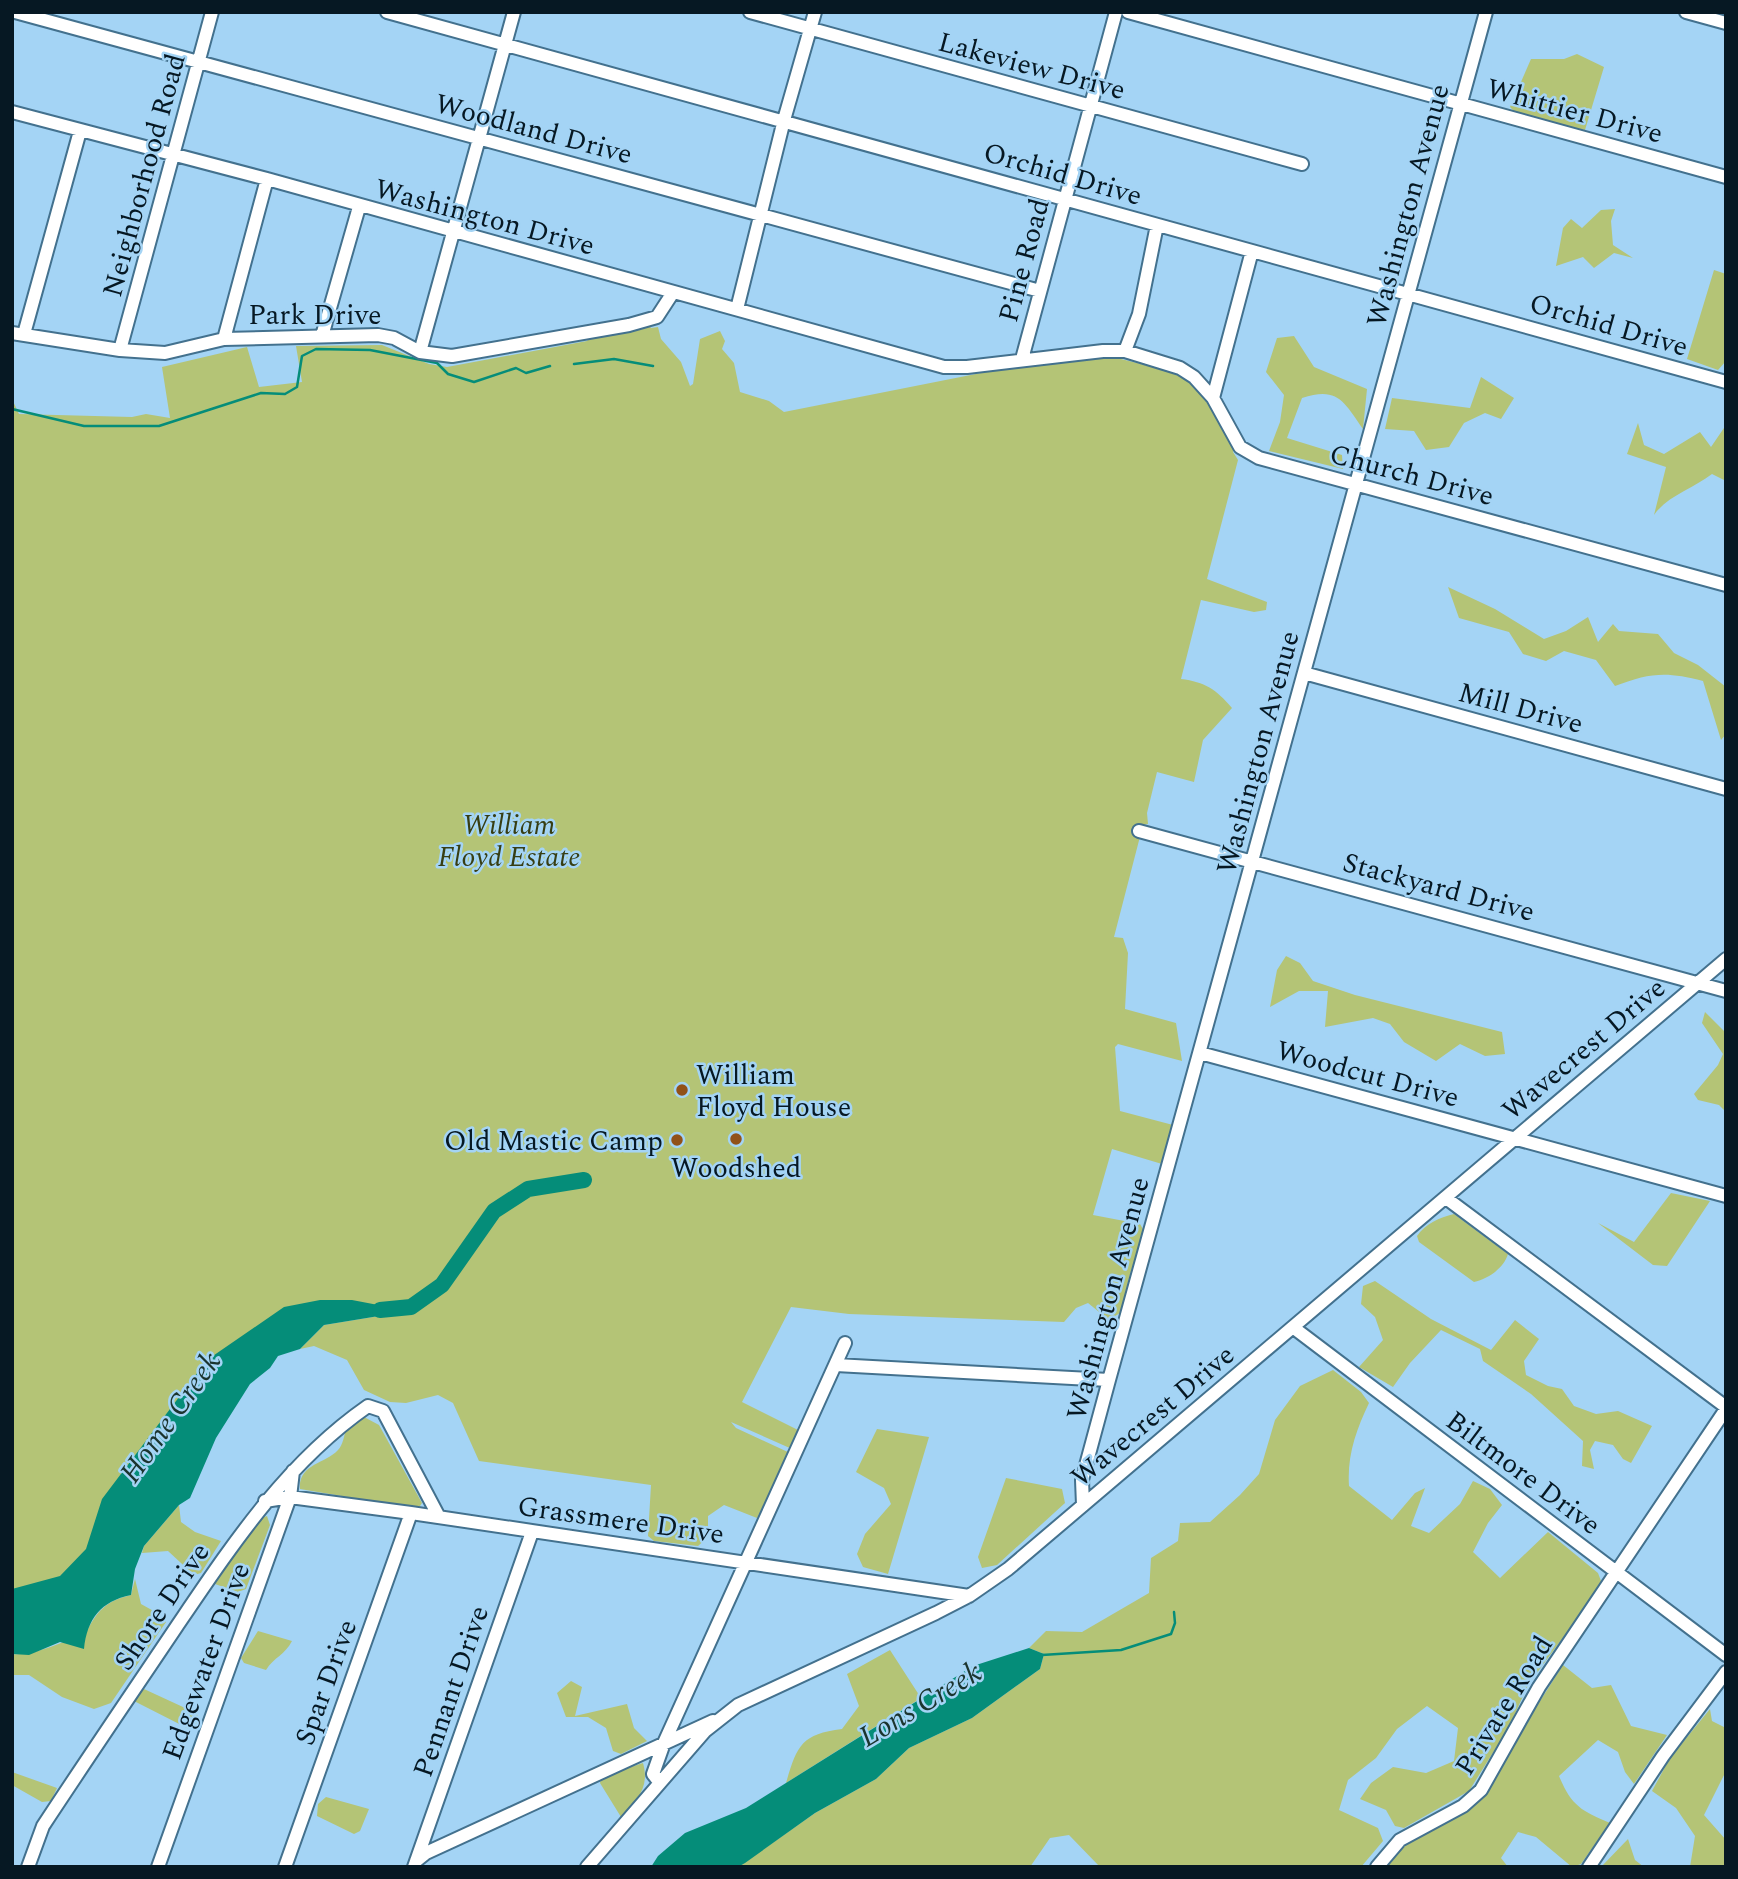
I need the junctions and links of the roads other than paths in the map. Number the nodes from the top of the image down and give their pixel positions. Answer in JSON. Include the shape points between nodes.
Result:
{"nodes":[{"id":1,"x":15,"y":12,"type":"edge"},
{"id":2,"x":212,"y":12,"type":"edge"},
{"id":3,"x":387,"y":12,"type":"edge"},
{"id":4,"x":514,"y":12,"type":"edge"},
{"id":5,"x":750,"y":12,"type":"edge"},
{"id":6,"x":815,"y":12,"type":"edge"},
{"id":7,"x":1116,"y":12,"type":"edge"},
{"id":8,"x":1128,"y":12,"type":"edge"},
{"id":9,"x":1486,"y":12,"type":"edge"},
{"id":10,"x":1686,"y":12,"type":"edge"},
{"id":11,"x":1726,"y":23,"type":"edge"},
{"id":12,"x":810,"y":29,"type":"junction"},
{"id":13,"x":505,"y":45,"type":"junction"},
{"id":14,"x":199,"y":62,"type":"junction"},
{"id":15,"x":1460,"y":104,"type":"junction"},
{"id":16,"x":1091,"y":106,"type":"junction"},
{"id":17,"x":12,"y":112,"type":"edge"},
{"id":18,"x":784,"y":120,"type":"junction"},
{"id":19,"x":80,"y":131,"type":"junction"},
{"id":20,"x":479,"y":139,"type":"junction"},
{"id":21,"x":174,"y":156,"type":"junction"},
{"id":22,"x":1302,"y":164,"type":"dead end"},
{"id":23,"x":1726,"y":177,"type":"edge"},
{"id":24,"x":267,"y":179,"type":"junction"},
{"id":25,"x":1064,"y":198,"type":"junction"},
{"id":26,"x":359,"y":206,"type":"junction"},
{"id":27,"x":760,"y":214,"type":"junction"},
{"id":28,"x":1157,"y":225,"type":"junction"},
{"id":29,"x":453,"y":231,"type":"junction"},
{"id":30,"x":1252,"y":251,"type":"junction"},
{"id":31,"x":1040,"y":291,"type":"junction"},
{"id":32,"x":672,"y":294,"type":"junction"},
{"id":33,"x":1408,"y":294,"type":"junction"},
{"id":34,"x":737,"y":309,"type":"junction"},
{"id":35,"x":18,"y":333,"type":"edge"},
{"id":36,"x":322,"y":336,"type":"junction"},
{"id":37,"x":224,"y":339,"type":"junction"},
{"id":38,"x":120,"y":350,"type":"junction"},
{"id":39,"x":1125,"y":351,"type":"junction"},
{"id":40,"x":420,"y":352,"type":"junction"},
{"id":41,"x":1023,"y":359,"type":"junction"},
{"id":42,"x":944,"y":367,"type":"joint"},
{"id":43,"x":1726,"y":382,"type":"edge"},
{"id":44,"x":1213,"y":398,"type":"junction"},
{"id":45,"x":1356,"y":484,"type":"junction"},
{"id":46,"x":1726,"y":585,"type":"edge"},
{"id":47,"x":1304,"y":673,"type":"junction"},
{"id":48,"x":1726,"y":789,"type":"edge"},
{"id":49,"x":1139,"y":831,"type":"dead end"},
{"id":50,"x":1253,"y":861,"type":"junction"},
{"id":51,"x":1726,"y":959,"type":"edge"},
{"id":52,"x":1699,"y":982,"type":"junction"},
{"id":53,"x":1726,"y":992,"type":"edge"},
{"id":54,"x":1200,"y":1053,"type":"junction"},
{"id":55,"x":1516,"y":1138,"type":"junction"},
{"id":56,"x":1726,"y":1195,"type":"edge"},
{"id":57,"x":1446,"y":1198,"type":"junction"},
{"id":58,"x":1294,"y":1328,"type":"junction"},
{"id":59,"x":845,"y":1343,"type":"dead end"},
{"id":60,"x":836,"y":1365,"type":"junction"},
{"id":61,"x":1110,"y":1380,"type":"junction"},
{"id":62,"x":1726,"y":1408,"type":"edge"},
{"id":63,"x":293,"y":1471,"type":"junction"},
{"id":64,"x":290,"y":1496,"type":"junction"},
{"id":65,"x":265,"y":1501,"type":"junction"},
{"id":66,"x":1083,"y":1505,"type":"junction"},
{"id":67,"x":411,"y":1513,"type":"junction"},
{"id":68,"x":439,"y":1517,"type":"junction"},
{"id":69,"x":532,"y":1532,"type":"junction"},
{"id":70,"x":747,"y":1562,"type":"junction"},
{"id":71,"x":1617,"y":1574,"type":"junction"},
{"id":72,"x":970,"y":1596,"type":"junction"},
{"id":73,"x":1726,"y":1655,"type":"edge"},
{"id":74,"x":1726,"y":1672,"type":"edge"},
{"id":75,"x":720,"y":1719,"type":"junction"},
{"id":76,"x":664,"y":1743,"type":"junction"},
{"id":77,"x":660,"y":1783,"type":"junction"},
{"id":78,"x":415,"y":1864,"type":"edge"},
{"id":79,"x":29,"y":1867,"type":"edge"},
{"id":80,"x":158,"y":1867,"type":"edge"},
{"id":81,"x":285,"y":1867,"type":"edge"},
{"id":82,"x":587,"y":1867,"type":"edge"},
{"id":83,"x":1377,"y":1867,"type":"edge"},
{"id":84,"x":1590,"y":1867,"type":"edge"}],
"edges":[{"from":1,"to":14,"type":"street","name":"Woodland Drive"},
{"from":2,"to":14,"type":"street","name":"Neighborhood Road"},
{"from":3,"to":13,"type":"street","name":"Orchid Drive"},
{"from":4,"to":13,"type":"street"},
{"from":5,"to":12,"type":"street","name":"Lakeview Drive"},
{"from":6,"to":12,"type":"street"},
{"from":7,"to":16,"type":"street","name":"Pine Road"},
{"from":8,"to":15,"type":"street","name":"Whittier Drive"},
{"from":9,"to":15,"type":"street","name":"Washington Avenue"},
{"from":10,"to":11,"type":"street"},
{"from":12,"to":16,"type":"street","name":"Lakeview Drive"},
{"from":12,"to":18,"type":"street"},
{"from":13,"to":18,"type":"street","name":"Orchid Drive"},
{"from":13,"to":20,"type":"street"},
{"from":14,"to":20,"type":"street","name":"Woodland Drive"},
{"from":14,"to":21,"type":"street","name":"Neighborhood Road"},
{"from":15,"to":23,"type":"street","name":"Whittier Drive"},
{"from":15,"to":33,"type":"street","name":"Washington Avenue"},
{"from":16,"to":22,"type":"street","name":"Lakeview Drive"},
{"from":16,"to":25,"type":"street","name":"Pine Road"},
{"from":17,"to":19,"type":"street","name":"Washington Drive"},
{"from":18,"to":25,"type":"street","name":"Orchid Drive"},
{"from":18,"to":27,"type":"street"},
{"from":19,"to":21,"type":"street","name":"Washington Drive"},
{"from":19,"to":35,"type":"street"},
{"from":20,"to":27,"type":"street","name":"Woodland Drive"},
{"from":20,"to":29,"type":"street"},
{"from":21,"to":24,"type":"street","name":"Washington Drive"},
{"from":21,"to":38,"type":"street","name":"Neighborhood Road"},
{"from":24,"to":26,"type":"street","name":"Washington Drive"},
{"from":24,"to":37,"type":"street"},
{"from":25,"to":28,"type":"street","name":"Orchid Drive"},
{"from":25,"to":31,"type":"street","name":"Pine Road"},
{"from":26,"to":29,"type":"street","name":"Washington Drive"},
{"from":26,"to":36,"type":"street"},
{"from":27,"to":31,"type":"street","name":"Woodland Drive"},
{"from":27,"to":34,"type":"street"},
{"from":28,"to":30,"type":"street","name":"Orchid Drive"},
{"from":28,"to":39,"type":"street","via":[[1139,314]]},
{"from":29,"to":32,"type":"street","name":"Washington Drive"},
{"from":29,"to":40,"type":"street"},
{"from":30,"to":33,"type":"street","name":"Orchid Drive"},
{"from":30,"to":44,"type":"street"},
{"from":31,"to":41,"type":"street","name":"Pine Road"},
{"from":32,"to":34,"type":"street","name":"Washington Drive"},
{"from":32,"to":40,"type":"street","name":"Park Drive","via":[[656,317],[470,355]]},
{"from":33,"to":43,"type":"street","name":"Orchid Drive"},
{"from":33,"to":45,"type":"street","name":"Washington Avenue"},
{"from":34,"to":42,"type":"street","name":"Washington Drive"},
{"from":35,"to":38,"type":"street","name":"Park Drive"},
{"from":36,"to":37,"type":"street","name":"Park Drive"},
{"from":36,"to":40,"type":"street","name":"Park Drive","via":[[378,335]]},
{"from":37,"to":38,"type":"street","name":"Park Drive","via":[[180,351]]},
{"from":39,"to":41,"type":"street","name":"Church Drive"},
{"from":39,"to":44,"type":"street","name":"Church Drive","via":[[1180,368]]},
{"from":41,"to":42,"type":"street","name":"Church Drive"},
{"from":44,"to":45,"type":"street","name":"Church Drive","via":[[1233,438],[1251,454]]},
{"from":45,"to":46,"type":"street","name":"Church Drive"},
{"from":45,"to":47,"type":"street","name":"Washington Avenue"},
{"from":47,"to":48,"type":"street","name":"Mill Drive"},
{"from":47,"to":50,"type":"street","name":"Washington Avenue"},
{"from":49,"to":50,"type":"street","name":"Stackyard Drive"},
{"from":50,"to":52,"type":"street","name":"Stackyard Drive"},
{"from":50,"to":54,"type":"street","name":"Washington Avenue"},
{"from":51,"to":52,"type":"street","name":"Wavecrest Drive"},
{"from":52,"to":53,"type":"street","name":"Stackyard Drive"},
{"from":52,"to":55,"type":"street","name":"Wavecrest Drive"},
{"from":54,"to":55,"type":"street","name":"Woodcut Drive"},
{"from":54,"to":61,"type":"street","name":"Washington Avenue"},
{"from":55,"to":56,"type":"street","name":"Woodcut Drive"},
{"from":55,"to":57,"type":"street","name":"Wavecrest Drive"},
{"from":57,"to":58,"type":"street","name":"Wavecrest Drive"},
{"from":57,"to":62,"type":"street"},
{"from":58,"to":66,"type":"street","name":"Wavecrest Drive"},
{"from":58,"to":71,"type":"street","name":"Biltmore Drive"},
{"from":59,"to":60,"type":"street"},
{"from":60,"to":61,"type":"street"},
{"from":60,"to":70,"type":"street"},
{"from":61,"to":66,"type":"street","name":"Washington Avenue","via":[[1082,1480]]},
{"from":62,"to":71,"type":"street","name":"Private Road"},
{"from":63,"to":64,"type":"street","name":"Edgewater Drive"},
{"from":63,"to":65,"type":"street","name":"Shore Drive"},
{"from":63,"to":68,"type":"street","name":"Shore Drive","via":[[340,1425],[374,1406],[387,1416]]},
{"from":64,"to":65,"type":"street","name":"Grassmere Drive"},
{"from":64,"to":67,"type":"street","name":"Grassmere Drive"},
{"from":64,"to":80,"type":"street","name":"Edgewater Drive"},
{"from":65,"to":79,"type":"street","name":"Shore Drive","via":[[43,1826]]},
{"from":66,"to":72,"type":"street","name":"Wavecrest Drive"},
{"from":67,"to":68,"type":"street","name":"Grassmere Drive"},
{"from":67,"to":81,"type":"street","name":"Spar Drive"},
{"from":68,"to":69,"type":"street","name":"Grassmere Drive"},
{"from":69,"to":70,"type":"street","name":"Grassmere Drive"},
{"from":69,"to":78,"type":"street","name":"Pennant Drive"},
{"from":70,"to":72,"type":"street","name":"Grassmere Drive"},
{"from":70,"to":76,"type":"street"},
{"from":71,"to":73,"type":"street","name":"Biltmore Drive"},
{"from":71,"to":83,"type":"street","name":"Private Road","via":[[1539,1687],[1481,1790],[1463,1806],[1400,1840]]},
{"from":72,"to":75,"type":"street","name":"Wavecrest Drive","via":[[738,1705]]},
{"from":74,"to":84,"type":"street","via":[[1663,1756]]},
{"from":75,"to":76,"type":"street"},
{"from":75,"to":77,"type":"street","name":"Wavecrest Drive"},
{"from":76,"to":77,"type":"street","via":[[653,1774]]},
{"from":76,"to":78,"type":"street","via":[[426,1853]]},
{"from":77,"to":82,"type":"street","name":"Wavecrest Drive"}]}
